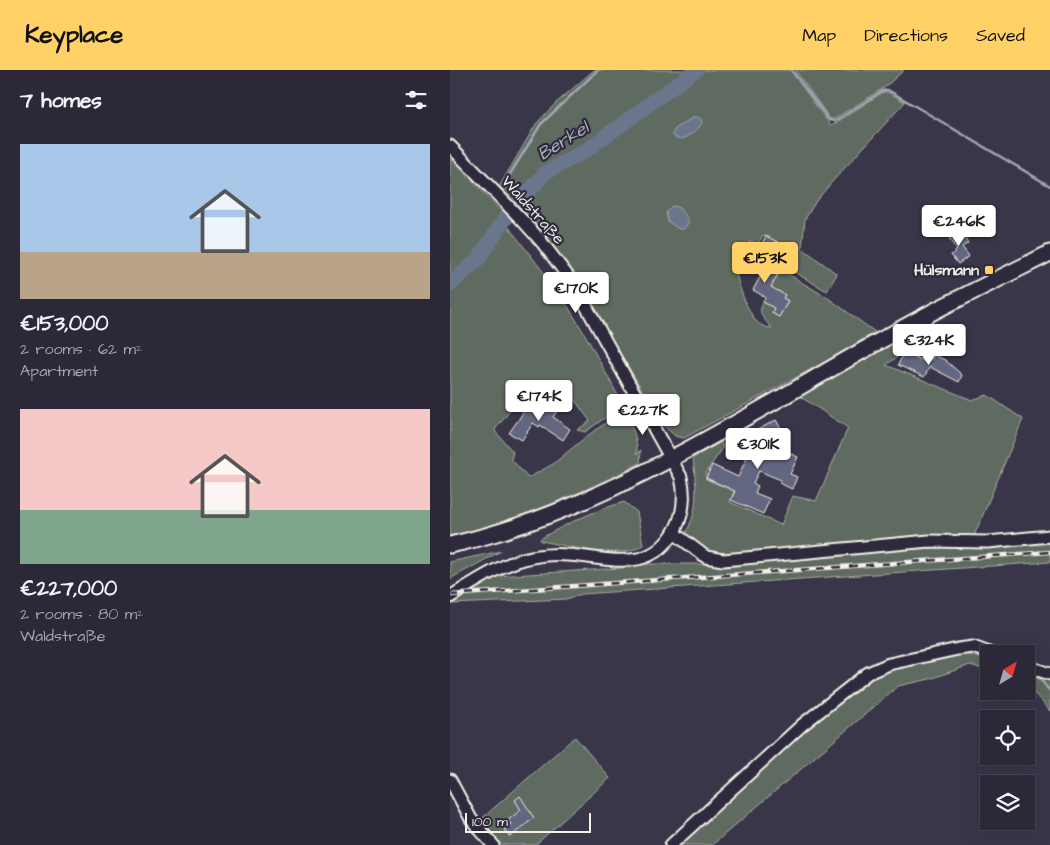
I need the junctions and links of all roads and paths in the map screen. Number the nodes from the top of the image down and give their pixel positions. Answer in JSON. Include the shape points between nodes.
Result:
{"nodes":[{"id":1,"x":450,"y":146,"type":"edge"},
{"id":2,"x":1050,"y":253,"type":"edge"},
{"id":3,"x":672,"y":459,"type":"junction"},
{"id":4,"x":674,"y":533,"type":"junction"},
{"id":5,"x":1050,"y":536,"type":"edge"},
{"id":6,"x":450,"y":545,"type":"edge"},
{"id":7,"x":450,"y":597,"type":"edge"},
{"id":8,"x":980,"y":650,"type":"edge"},
{"id":9,"x":1035,"y":669,"type":"edge"},
{"id":10,"x":1050,"y":674,"type":"edge"},
{"id":11,"x":450,"y":780,"type":"edge"},
{"id":12,"x":493,"y":845,"type":"edge"},
{"id":13,"x":671,"y":845,"type":"edge"}],
"edges":[{"from":1,"to":3,"type":"street","name":"Waldstraße","via":[[523,221],[558,263],[578,292]]},
{"from":2,"to":3,"type":"main road","via":[[941,308]]},
{"from":3,"to":4,"type":"street","name":"Waldstraße","via":[[681,476],[684,499]]},
{"from":3,"to":6,"type":"main road","via":[[550,515]]},
{"from":4,"to":5,"type":"street","via":[[706,557],[723,560],[929,541],[988,542]]},
{"from":4,"to":7,"type":"street","via":[[657,550],[629,561],[567,555],[524,559],[498,569]]},
{"from":8,"to":13,"type":"street","via":[[973,647],[889,664],[868,673],[802,725]]},
{"from":9,"to":10,"type":"street"},
{"from":11,"to":12,"type":"street","via":[[471,819]]}]}
